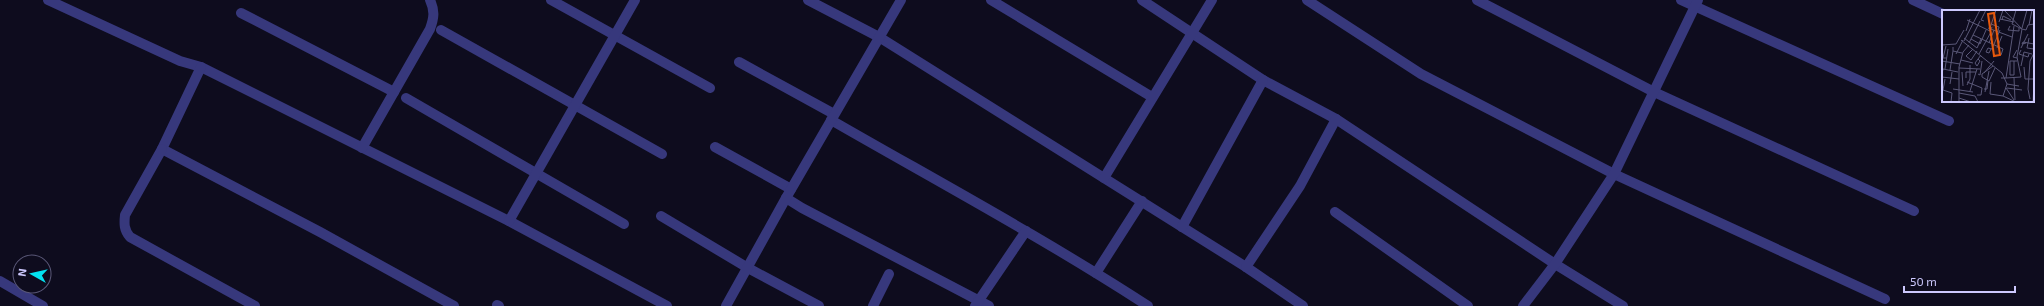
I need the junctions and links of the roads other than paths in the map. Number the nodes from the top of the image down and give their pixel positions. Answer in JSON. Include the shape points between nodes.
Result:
{"nodes":[{"id":1,"x":48,"y":0,"type":"edge"},
{"id":2,"x":430,"y":0,"type":"edge"},
{"id":3,"x":551,"y":0,"type":"edge"},
{"id":4,"x":635,"y":0,"type":"edge"},
{"id":5,"x":808,"y":0,"type":"edge"},
{"id":6,"x":901,"y":0,"type":"edge"},
{"id":7,"x":991,"y":0,"type":"edge"},
{"id":8,"x":1142,"y":0,"type":"edge"},
{"id":9,"x":1212,"y":0,"type":"edge"},
{"id":10,"x":1307,"y":0,"type":"edge"},
{"id":11,"x":1477,"y":0,"type":"edge"},
{"id":12,"x":1680,"y":0,"type":"edge"},
{"id":13,"x":1913,"y":0,"type":"edge"},
{"id":14,"x":1696,"y":4,"type":"edge"},
{"id":15,"x":241,"y":13,"type":"dead end"},
{"id":16,"x":1942,"y":14,"type":"edge"},
{"id":17,"x":441,"y":30,"type":"dead end"},
{"id":18,"x":1193,"y":34,"type":"junction"},
{"id":19,"x":614,"y":35,"type":"junction"},
{"id":20,"x":879,"y":37,"type":"junction"},
{"id":21,"x":739,"y":62,"type":"dead end"},
{"id":22,"x":201,"y":67,"type":"junction"},
{"id":23,"x":1263,"y":80,"type":"junction"},
{"id":24,"x":710,"y":88,"type":"dead end"},
{"id":25,"x":394,"y":92,"type":"junction"},
{"id":26,"x":1654,"y":92,"type":"junction"},
{"id":27,"x":1152,"y":97,"type":"junction"},
{"id":28,"x":406,"y":98,"type":"dead end"},
{"id":29,"x":574,"y":104,"type":"junction"},
{"id":30,"x":833,"y":117,"type":"junction"},
{"id":31,"x":1336,"y":119,"type":"junction"},
{"id":32,"x":1949,"y":121,"type":"dead end"},
{"id":33,"x":715,"y":146,"type":"dead end"},
{"id":34,"x":362,"y":148,"type":"junction"},
{"id":35,"x":162,"y":149,"type":"junction"},
{"id":36,"x":662,"y":154,"type":"dead end"},
{"id":37,"x":537,"y":172,"type":"junction"},
{"id":38,"x":1614,"y":174,"type":"junction"},
{"id":39,"x":1104,"y":178,"type":"junction"},
{"id":40,"x":788,"y":194,"type":"junction"},
{"id":41,"x":1142,"y":202,"type":"junction"},
{"id":42,"x":1914,"y":211,"type":"dead end"},
{"id":43,"x":1335,"y":212,"type":"dead end"},
{"id":44,"x":661,"y":216,"type":"dead end"},
{"id":45,"x":509,"y":221,"type":"junction"},
{"id":46,"x":624,"y":224,"type":"dead end"},
{"id":47,"x":1182,"y":227,"type":"junction"},
{"id":48,"x":1026,"y":231,"type":"junction"},
{"id":49,"x":1555,"y":264,"type":"junction"},
{"id":50,"x":1246,"y":267,"type":"junction"},
{"id":51,"x":748,"y":268,"type":"junction"},
{"id":52,"x":1096,"y":273,"type":"junction"},
{"id":53,"x":889,"y":274,"type":"dead end"},
{"id":54,"x":0,"y":281,"type":"edge"},
{"id":55,"x":1885,"y":299,"type":"dead end"},
{"id":56,"x":976,"y":303,"type":"edge"},
{"id":57,"x":42,"y":306,"type":"edge"},
{"id":58,"x":255,"y":306,"type":"edge"},
{"id":59,"x":454,"y":306,"type":"edge"},
{"id":60,"x":666,"y":306,"type":"edge"},
{"id":61,"x":726,"y":306,"type":"edge"},
{"id":62,"x":819,"y":306,"type":"edge"},
{"id":63,"x":873,"y":306,"type":"edge"},
{"id":64,"x":990,"y":306,"type":"edge"},
{"id":65,"x":1148,"y":306,"type":"edge"},
{"id":66,"x":1303,"y":306,"type":"edge"},
{"id":67,"x":1468,"y":306,"type":"edge"},
{"id":68,"x":1523,"y":306,"type":"edge"},
{"id":69,"x":1623,"y":306,"type":"edge"}],
"edges":[{"from":1,"to":22,"type":"street","via":[[180,61]]},
{"from":2,"to":25,"type":"street","via":[[434,10],[433,20]]},
{"from":3,"to":19,"type":"street"},
{"from":4,"to":19,"type":"street"},
{"from":5,"to":20,"type":"street"},
{"from":6,"to":20,"type":"street"},
{"from":7,"to":27,"type":"street"},
{"from":8,"to":18,"type":"street"},
{"from":9,"to":18,"type":"street"},
{"from":10,"to":38,"type":"street","via":[[1421,74]]},
{"from":11,"to":26,"type":"street"},
{"from":12,"to":14,"type":"street"},
{"from":13,"to":16,"type":"street"},
{"from":14,"to":26,"type":"street"},
{"from":14,"to":32,"type":"street"},
{"from":15,"to":25,"type":"street"},
{"from":17,"to":29,"type":"street"},
{"from":18,"to":23,"type":"street"},
{"from":18,"to":27,"type":"street"},
{"from":19,"to":24,"type":"street"},
{"from":19,"to":29,"type":"street"},
{"from":20,"to":30,"type":"street"},
{"from":20,"to":39,"type":"street"},
{"from":21,"to":30,"type":"street"},
{"from":22,"to":34,"type":"street"},
{"from":22,"to":35,"type":"street"},
{"from":23,"to":31,"type":"street"},
{"from":23,"to":47,"type":"street"},
{"from":25,"to":34,"type":"street"},
{"from":26,"to":38,"type":"street"},
{"from":26,"to":42,"type":"street"},
{"from":27,"to":39,"type":"street"},
{"from":28,"to":37,"type":"street"},
{"from":29,"to":36,"type":"street"},
{"from":29,"to":37,"type":"street"},
{"from":30,"to":40,"type":"street"},
{"from":30,"to":48,"type":"street"},
{"from":31,"to":49,"type":"street"},
{"from":31,"to":50,"type":"street","via":[[1300,186]]},
{"from":33,"to":40,"type":"street"},
{"from":34,"to":45,"type":"street"},
{"from":35,"to":58,"type":"street","via":[[125,215],[126,232],[130,237]]},
{"from":35,"to":59,"type":"street"},
{"from":37,"to":45,"type":"street"},
{"from":37,"to":46,"type":"street"},
{"from":38,"to":49,"type":"street"},
{"from":38,"to":55,"type":"street"},
{"from":39,"to":41,"type":"street"},
{"from":40,"to":51,"type":"street"},
{"from":40,"to":56,"type":"street"},
{"from":41,"to":47,"type":"street"},
{"from":41,"to":52,"type":"street"},
{"from":43,"to":67,"type":"street"},
{"from":44,"to":51,"type":"street"},
{"from":45,"to":60,"type":"street"},
{"from":47,"to":50,"type":"street"},
{"from":48,"to":52,"type":"street"},
{"from":48,"to":56,"type":"street"},
{"from":49,"to":68,"type":"street"},
{"from":49,"to":69,"type":"street"},
{"from":50,"to":66,"type":"street"},
{"from":51,"to":61,"type":"street"},
{"from":51,"to":62,"type":"street"},
{"from":52,"to":65,"type":"street"},
{"from":53,"to":63,"type":"street"},
{"from":54,"to":57,"type":"street"},
{"from":56,"to":64,"type":"street"}]}
